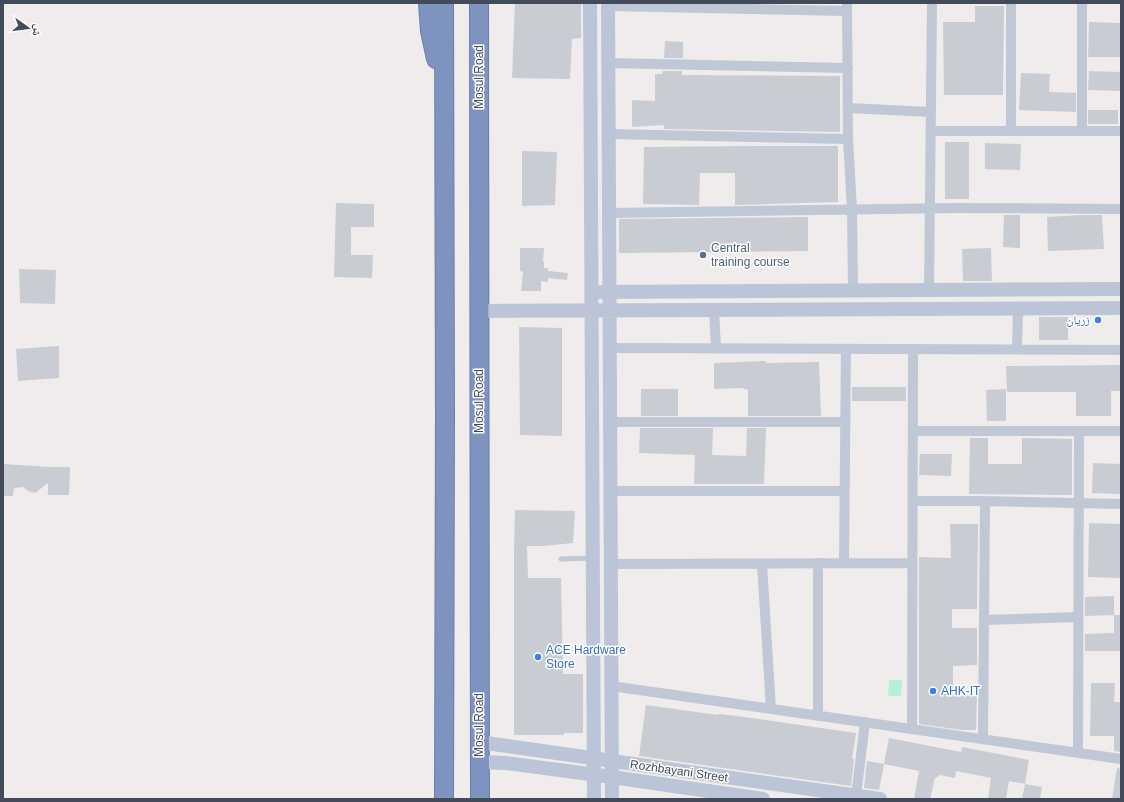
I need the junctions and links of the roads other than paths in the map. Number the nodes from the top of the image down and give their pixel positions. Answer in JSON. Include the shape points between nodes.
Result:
{"nodes":[{"id":1,"x":423,"y":3,"type":"edge"},
{"id":2,"x":428,"y":3,"type":"edge"},
{"id":3,"x":444,"y":3,"type":"edge"},
{"id":4,"x":590,"y":3,"type":"edge"},
{"id":5,"x":932,"y":3,"type":"edge"},
{"id":6,"x":1011,"y":3,"type":"edge"},
{"id":7,"x":1082,"y":3,"type":"edge"},
{"id":8,"x":608,"y":5,"type":"edge"},
{"id":9,"x":479,"y":6,"type":"edge"},
{"id":10,"x":847,"y":7,"type":"edge"},
{"id":11,"x":430,"y":31,"type":"junction"},
{"id":12,"x":590,"y":41,"type":"junction"},
{"id":13,"x":608,"y":42,"type":"junction"},
{"id":14,"x":608,"y":63,"type":"junction"},
{"id":15,"x":848,"y":68,"type":"junction"},
{"id":16,"x":444,"y":81,"type":"junction"},
{"id":17,"x":848,"y":108,"type":"junction"},
{"id":18,"x":931,"y":112,"type":"junction"},
{"id":19,"x":931,"y":131,"type":"junction"},
{"id":20,"x":1011,"y":131,"type":"junction"},
{"id":21,"x":1082,"y":131,"type":"junction"},
{"id":22,"x":1121,"y":131,"type":"edge"},
{"id":23,"x":608,"y":134,"type":"junction"},
{"id":24,"x":848,"y":139,"type":"junction"},
{"id":25,"x":930,"y":208,"type":"junction"},
{"id":26,"x":1121,"y":209,"type":"edge"},
{"id":27,"x":852,"y":210,"type":"junction"},
{"id":28,"x":609,"y":213,"type":"junction"},
{"id":29,"x":1121,"y":289,"type":"edge"},
{"id":30,"x":853,"y":290,"type":"junction"},
{"id":31,"x":929,"y":290,"type":"junction"},
{"id":32,"x":998,"y":290,"type":"junction"},
{"id":33,"x":591,"y":292,"type":"junction"},
{"id":34,"x":609,"y":292,"type":"junction"},
{"id":35,"x":998,"y":308,"type":"junction"},
{"id":36,"x":1018,"y":308,"type":"junction"},
{"id":37,"x":1121,"y":308,"type":"edge"},
{"id":38,"x":609,"y":310,"type":"junction"},
{"id":39,"x":714,"y":310,"type":"junction"},
{"id":40,"x":479,"y":311,"type":"junction"},
{"id":41,"x":592,"y":311,"type":"junction"},
{"id":42,"x":610,"y":348,"type":"junction"},
{"id":43,"x":716,"y":348,"type":"junction"},
{"id":44,"x":846,"y":349,"type":"junction"},
{"id":45,"x":913,"y":349,"type":"junction"},
{"id":46,"x":1017,"y":349,"type":"junction"},
{"id":47,"x":1121,"y":350,"type":"edge"},
{"id":48,"x":610,"y":422,"type":"junction"},
{"id":49,"x":845,"y":422,"type":"junction"},
{"id":50,"x":913,"y":431,"type":"junction"},
{"id":51,"x":1079,"y":431,"type":"junction"},
{"id":52,"x":1121,"y":431,"type":"edge"},
{"id":53,"x":610,"y":491,"type":"junction"},
{"id":54,"x":844,"y":491,"type":"junction"},
{"id":55,"x":913,"y":501,"type":"junction"},
{"id":56,"x":985,"y":501,"type":"junction"},
{"id":57,"x":1079,"y":503,"type":"junction"},
{"id":58,"x":1121,"y":504,"type":"edge"},
{"id":59,"x":610,"y":523,"type":"junction"},
{"id":60,"x":593,"y":524,"type":"junction"},
{"id":61,"x":593,"y":558,"type":"junction"},
{"id":62,"x":561,"y":559,"type":"dead end"},
{"id":63,"x":912,"y":563,"type":"junction"},
{"id":64,"x":611,"y":564,"type":"junction"},
{"id":65,"x":762,"y":564,"type":"junction"},
{"id":66,"x":818,"y":564,"type":"junction"},
{"id":67,"x":844,"y":564,"type":"junction"},
{"id":68,"x":1078,"y":617,"type":"junction"},
{"id":69,"x":984,"y":620,"type":"junction"},
{"id":70,"x":611,"y":686,"type":"junction"},
{"id":71,"x":771,"y":709,"type":"junction"},
{"id":72,"x":818,"y":716,"type":"junction"},
{"id":73,"x":865,"y":722,"type":"junction"},
{"id":74,"x":912,"y":729,"type":"junction"},
{"id":75,"x":983,"y":739,"type":"junction"},
{"id":76,"x":479,"y":742,"type":"junction"},
{"id":77,"x":508,"y":747,"type":"junction"},
{"id":78,"x":1078,"y":753,"type":"junction"},
{"id":79,"x":594,"y":759,"type":"junction"},
{"id":80,"x":1121,"y":759,"type":"edge"},
{"id":81,"x":612,"y":761,"type":"junction"},
{"id":82,"x":479,"y":762,"type":"junction"},
{"id":83,"x":506,"y":763,"type":"junction"},
{"id":84,"x":594,"y":775,"type":"junction"},
{"id":85,"x":612,"y":777,"type":"junction"},
{"id":86,"x":690,"y":794,"type":"edge"},
{"id":87,"x":856,"y":796,"type":"junction"},
{"id":88,"x":444,"y":799,"type":"edge"},
{"id":89,"x":480,"y":799,"type":"edge"},
{"id":90,"x":594,"y":799,"type":"edge"},
{"id":91,"x":612,"y":799,"type":"edge"},
{"id":92,"x":763,"y":799,"type":"edge"},
{"id":93,"x":880,"y":799,"type":"edge"}],
"edges":[{"from":1,"to":11,"type":"highway"},
{"from":2,"to":11,"type":"highway"},
{"from":3,"to":16,"type":"highway"},
{"from":4,"to":12,"type":"street"},
{"from":5,"to":18,"type":"street"},
{"from":6,"to":20,"type":"street"},
{"from":7,"to":21,"type":"street"},
{"from":8,"to":10,"type":"street"},
{"from":8,"to":13,"type":"street"},
{"from":9,"to":40,"type":"highway","name":"Mosul Road"},
{"from":10,"to":15,"type":"street"},
{"from":11,"to":16,"type":"highway","via":[[434,53]]},
{"from":12,"to":13,"type":"street"},
{"from":12,"to":33,"type":"street"},
{"from":13,"to":14,"type":"street"},
{"from":14,"to":15,"type":"street"},
{"from":14,"to":23,"type":"street"},
{"from":15,"to":17,"type":"street"},
{"from":16,"to":88,"type":"highway"},
{"from":17,"to":18,"type":"street"},
{"from":17,"to":24,"type":"street"},
{"from":18,"to":19,"type":"street"},
{"from":19,"to":20,"type":"street"},
{"from":19,"to":25,"type":"street"},
{"from":20,"to":21,"type":"street"},
{"from":21,"to":22,"type":"street"},
{"from":23,"to":24,"type":"street"},
{"from":23,"to":28,"type":"street"},
{"from":24,"to":27,"type":"street"},
{"from":25,"to":26,"type":"street"},
{"from":25,"to":27,"type":"street"},
{"from":25,"to":31,"type":"street"},
{"from":27,"to":28,"type":"street"},
{"from":27,"to":30,"type":"street"},
{"from":28,"to":34,"type":"street"},
{"from":29,"to":32,"type":"street"},
{"from":30,"to":31,"type":"street"},
{"from":30,"to":34,"type":"street"},
{"from":31,"to":32,"type":"street"},
{"from":32,"to":35,"type":"street"},
{"from":33,"to":34,"type":"street"},
{"from":33,"to":41,"type":"street"},
{"from":34,"to":38,"type":"street"},
{"from":35,"to":36,"type":"street"},
{"from":35,"to":39,"type":"street"},
{"from":36,"to":37,"type":"street"},
{"from":36,"to":46,"type":"street"},
{"from":38,"to":39,"type":"street"},
{"from":38,"to":41,"type":"street"},
{"from":38,"to":42,"type":"street"},
{"from":39,"to":43,"type":"street"},
{"from":40,"to":41,"type":"street"},
{"from":40,"to":76,"type":"highway","name":"Mosul Road"},
{"from":41,"to":60,"type":"street"},
{"from":42,"to":43,"type":"street"},
{"from":42,"to":48,"type":"street"},
{"from":43,"to":44,"type":"street"},
{"from":44,"to":45,"type":"street"},
{"from":44,"to":49,"type":"street"},
{"from":45,"to":46,"type":"street"},
{"from":45,"to":50,"type":"street"},
{"from":46,"to":47,"type":"street"},
{"from":48,"to":49,"type":"street"},
{"from":48,"to":53,"type":"street"},
{"from":49,"to":54,"type":"street"},
{"from":50,"to":51,"type":"street"},
{"from":50,"to":55,"type":"street"},
{"from":51,"to":52,"type":"street"},
{"from":51,"to":57,"type":"street"},
{"from":53,"to":54,"type":"street"},
{"from":53,"to":59,"type":"street"},
{"from":54,"to":67,"type":"street"},
{"from":55,"to":56,"type":"street"},
{"from":55,"to":63,"type":"street"},
{"from":56,"to":57,"type":"street"},
{"from":56,"to":69,"type":"street"},
{"from":57,"to":58,"type":"street"},
{"from":57,"to":68,"type":"street"},
{"from":59,"to":60,"type":"street"},
{"from":59,"to":64,"type":"street"},
{"from":60,"to":61,"type":"street"},
{"from":61,"to":62,"type":"lane"},
{"from":61,"to":79,"type":"street"},
{"from":63,"to":67,"type":"street"},
{"from":63,"to":74,"type":"street"},
{"from":64,"to":65,"type":"street"},
{"from":64,"to":70,"type":"street"},
{"from":65,"to":66,"type":"street"},
{"from":65,"to":71,"type":"street"},
{"from":66,"to":67,"type":"street"},
{"from":66,"to":72,"type":"street"},
{"from":68,"to":69,"type":"street"},
{"from":68,"to":78,"type":"street"},
{"from":69,"to":75,"type":"street"},
{"from":70,"to":71,"type":"street"},
{"from":70,"to":81,"type":"street"},
{"from":71,"to":72,"type":"street"},
{"from":72,"to":73,"type":"street"},
{"from":73,"to":74,"type":"street"},
{"from":73,"to":87,"type":"street"},
{"from":74,"to":75,"type":"street"},
{"from":75,"to":78,"type":"street"},
{"from":76,"to":77,"type":"street","name":"Rozhbayani Street"},
{"from":76,"to":82,"type":"highway","name":"Mosul Road"},
{"from":77,"to":79,"type":"street","name":"Rozhbayani Street"},
{"from":77,"to":83,"type":"street"},
{"from":78,"to":80,"type":"street"},
{"from":79,"to":81,"type":"street","name":"Rozhbayani Street"},
{"from":79,"to":84,"type":"street"},
{"from":81,"to":85,"type":"street"},
{"from":81,"to":87,"type":"street","name":"Rozhbayani Street"},
{"from":82,"to":83,"type":"street","name":"Rozhbayani Street"},
{"from":82,"to":89,"type":"highway","name":"Mosul Road"},
{"from":83,"to":84,"type":"street","name":"Rozhbayani Street"},
{"from":84,"to":85,"type":"street","name":"Rozhbayani Street"},
{"from":84,"to":90,"type":"street"},
{"from":85,"to":86,"type":"street","name":"Rozhbayani Street"},
{"from":85,"to":91,"type":"street"},
{"from":86,"to":92,"type":"street","name":"Rozhbayani Street"},
{"from":87,"to":93,"type":"street","name":"Rozhbayani Street"}]}
